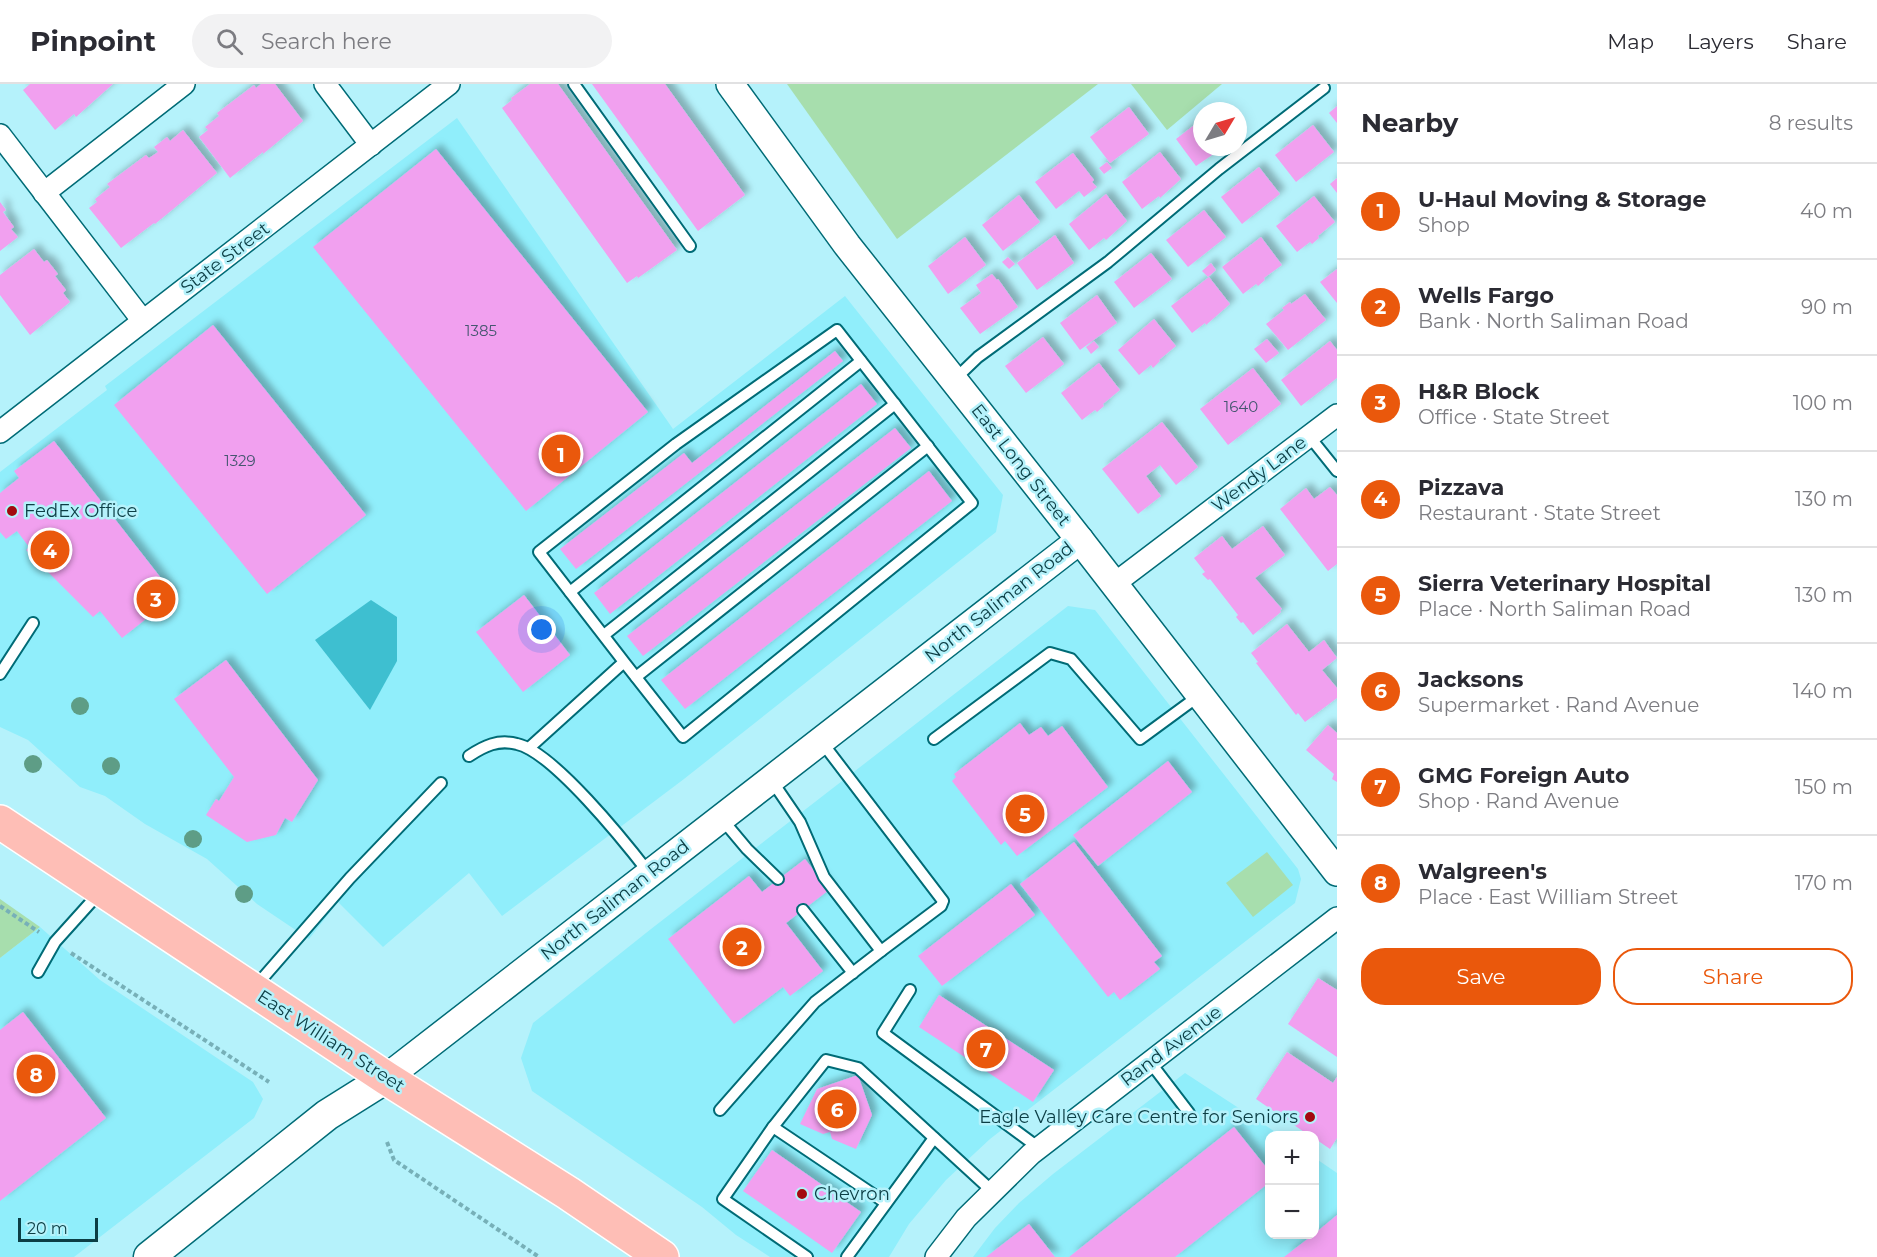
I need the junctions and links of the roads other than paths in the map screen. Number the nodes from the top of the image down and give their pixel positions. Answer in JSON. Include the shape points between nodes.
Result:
{"nodes":[{"id":1,"x":184,"y":84,"type":"edge"},
{"id":2,"x":325,"y":84,"type":"edge"},
{"id":3,"x":449,"y":84,"type":"edge"},
{"id":4,"x":574,"y":84,"type":"edge"},
{"id":5,"x":730,"y":84,"type":"edge"},
{"id":6,"x":1324,"y":87,"type":"dead end"},
{"id":7,"x":0,"y":135,"type":"edge"},
{"id":8,"x":371,"y":145,"type":"junction"},
{"id":9,"x":44,"y":193,"type":"junction"},
{"id":10,"x":690,"y":246,"type":"dead end"},
{"id":11,"x":143,"y":321,"type":"junction"},
{"id":12,"x":861,"y":361,"type":"junction"},
{"id":13,"x":954,"y":380,"type":"junction"},
{"id":14,"x":895,"y":404,"type":"junction"},
{"id":15,"x":1337,"y":415,"type":"edge"},
{"id":16,"x":0,"y":432,"type":"edge"},
{"id":17,"x":1309,"y":436,"type":"junction"},
{"id":18,"x":928,"y":446,"type":"junction"},
{"id":19,"x":1337,"y":471,"type":"edge"},
{"id":20,"x":1080,"y":540,"type":"junction"},
{"id":21,"x":1114,"y":584,"type":"junction"},
{"id":22,"x":570,"y":592,"type":"junction"},
{"id":23,"x":33,"y":623,"type":"dead end"},
{"id":24,"x":603,"y":635,"type":"junction"},
{"id":25,"x":624,"y":662,"type":"junction"},
{"id":26,"x":0,"y":674,"type":"edge"},
{"id":27,"x":636,"y":677,"type":"junction"},
{"id":28,"x":1200,"y":695,"type":"junction"},
{"id":29,"x":934,"y":739,"type":"dead end"},
{"id":30,"x":821,"y":740,"type":"junction"},
{"id":31,"x":529,"y":748,"type":"junction"},
{"id":32,"x":469,"y":756,"type":"dead end"},
{"id":33,"x":771,"y":779,"type":"junction"},
{"id":34,"x":441,"y":783,"type":"dead end"},
{"id":35,"x":721,"y":818,"type":"junction"},
{"id":36,"x":0,"y":822,"type":"edge"},
{"id":37,"x":1337,"y":872,"type":"edge"},
{"id":38,"x":650,"y":873,"type":"junction"},
{"id":39,"x":778,"y":879,"type":"dead end"},
{"id":40,"x":102,"y":890,"type":"junction"},
{"id":41,"x":803,"y":910,"type":"dead end"},
{"id":42,"x":1337,"y":918,"type":"edge"},
{"id":43,"x":881,"y":951,"type":"junction"},
{"id":44,"x":38,"y":972,"type":"dead end"},
{"id":45,"x":853,"y":973,"type":"junction"},
{"id":46,"x":253,"y":990,"type":"junction"},
{"id":47,"x":910,"y":990,"type":"dead end"},
{"id":48,"x":1150,"y":1062,"type":"junction"},
{"id":49,"x":386,"y":1078,"type":"junction"},
{"id":50,"x":720,"y":1110,"type":"dead end"},
{"id":51,"x":1189,"y":1113,"type":"dead end"},
{"id":52,"x":773,"y":1127,"type":"junction"},
{"id":53,"x":934,"y":1138,"type":"junction"},
{"id":54,"x":1039,"y":1148,"type":"junction"},
{"id":55,"x":992,"y":1191,"type":"junction"},
{"id":56,"x":886,"y":1203,"type":"junction"},
{"id":57,"x":149,"y":1257,"type":"edge"},
{"id":58,"x":663,"y":1257,"type":"edge"},
{"id":59,"x":807,"y":1257,"type":"edge"},
{"id":60,"x":847,"y":1257,"type":"edge"},
{"id":61,"x":936,"y":1257,"type":"edge"}],
"edges":[{"from":1,"to":9,"type":"street"},
{"from":2,"to":8,"type":"street"},
{"from":3,"to":8,"type":"street","name":"State Street"},
{"from":4,"to":10,"type":"lane"},
{"from":5,"to":13,"type":"street","name":"East Long Street","via":[[847,245]]},
{"from":6,"to":13,"type":"lane","via":[[1108,262],[978,357]]},
{"from":7,"to":9,"type":"street"},
{"from":8,"to":11,"type":"street","name":"State Street"},
{"from":9,"to":11,"type":"street"},
{"from":11,"to":16,"type":"street","name":"State Street"},
{"from":12,"to":14,"type":"lane"},
{"from":12,"to":22,"type":"lane"},
{"from":12,"to":22,"type":"lane","via":[[837,330],[676,444],[539,552]]},
{"from":13,"to":20,"type":"street","name":"East Long Street"},
{"from":14,"to":18,"type":"lane"},
{"from":14,"to":24,"type":"lane"},
{"from":15,"to":17,"type":"street","name":"Wendy Lane"},
{"from":17,"to":19,"type":"lane"},
{"from":17,"to":21,"type":"street","name":"Wendy Lane"},
{"from":18,"to":27,"type":"lane"},
{"from":18,"to":27,"type":"lane","via":[[972,503],[683,736]]},
{"from":20,"to":21,"type":"street","name":"East Long Street"},
{"from":20,"to":30,"type":"street","name":"North Saliman Road"},
{"from":21,"to":28,"type":"street","name":"East Long Street"},
{"from":22,"to":24,"type":"lane"},
{"from":23,"to":26,"type":"lane"},
{"from":24,"to":25,"type":"lane"},
{"from":25,"to":27,"type":"lane"},
{"from":25,"to":31,"type":"lane"},
{"from":28,"to":29,"type":"lane","via":[[1140,739],[1071,659],[1050,653]]},
{"from":28,"to":37,"type":"street","name":"East Long Street"},
{"from":30,"to":33,"type":"street","name":"North Saliman Road"},
{"from":30,"to":43,"type":"lane","via":[[943,901]]},
{"from":31,"to":32,"type":"lane","via":[[499,742]]},
{"from":31,"to":38,"type":"lane","via":[[593,806]]},
{"from":33,"to":35,"type":"street","name":"North Saliman Road"},
{"from":33,"to":43,"type":"lane","via":[[800,822],[824,877]]},
{"from":34,"to":46,"type":"lane","via":[[350,878]]},
{"from":35,"to":38,"type":"street","name":"North Saliman Road"},
{"from":35,"to":39,"type":"lane"},
{"from":36,"to":40,"type":"main road","name":"East William Street"},
{"from":38,"to":49,"type":"street","name":"North Saliman Road"},
{"from":40,"to":44,"type":"lane","via":[[55,942]]},
{"from":40,"to":46,"type":"main road","name":"East William Street"},
{"from":41,"to":45,"type":"lane"},
{"from":42,"to":48,"type":"street","name":"Rand Avenue"},
{"from":43,"to":45,"type":"lane"},
{"from":45,"to":50,"type":"lane","via":[[815,1002]]},
{"from":46,"to":49,"type":"main road","name":"East William Street"},
{"from":47,"to":54,"type":"lane","via":[[883,1033]]},
{"from":48,"to":51,"type":"lane"},
{"from":48,"to":54,"type":"street","name":"Rand Avenue"},
{"from":49,"to":57,"type":"main road","name":"North Saliman Road","via":[[327,1115]]},
{"from":49,"to":58,"type":"main road","name":"East William Street"},
{"from":52,"to":53,"type":"lane","via":[[826,1060],[858,1068]]},
{"from":52,"to":56,"type":"lane"},
{"from":52,"to":59,"type":"lane","via":[[723,1199]]},
{"from":53,"to":55,"type":"lane"},
{"from":53,"to":56,"type":"lane"},
{"from":54,"to":55,"type":"street","name":"Rand Avenue"},
{"from":55,"to":61,"type":"street","name":"Rand Avenue"},
{"from":56,"to":60,"type":"lane"}]}
